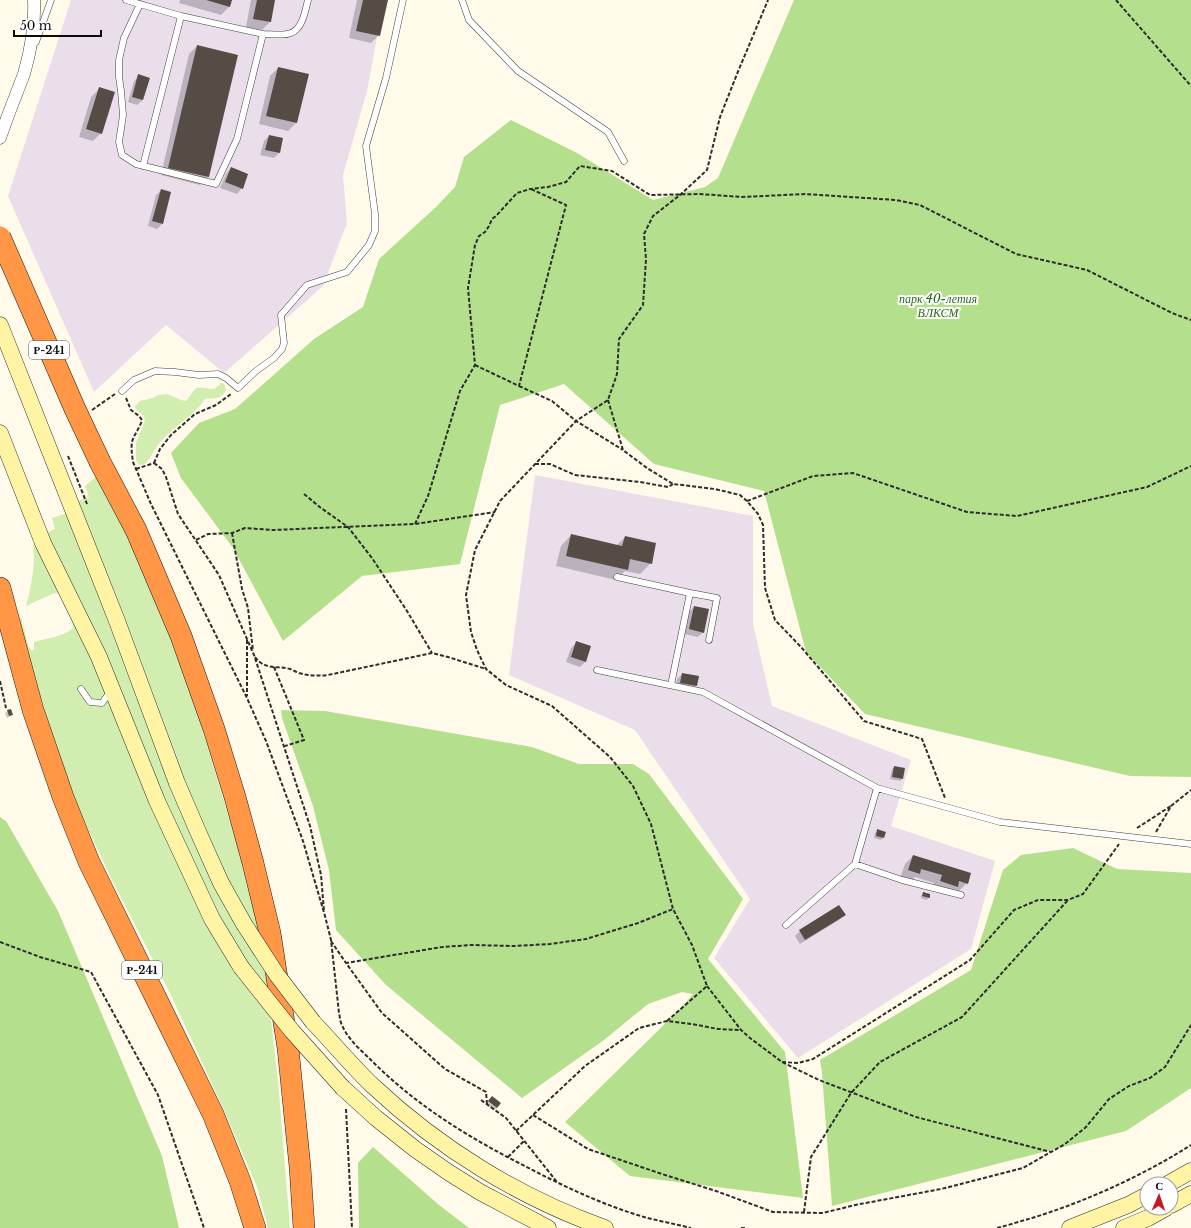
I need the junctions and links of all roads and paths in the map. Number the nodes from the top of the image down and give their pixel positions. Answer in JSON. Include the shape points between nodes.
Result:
{"nodes":[{"id":1,"x":34,"y":0,"type":"edge"},
{"id":2,"x":51,"y":0,"type":"edge"},
{"id":3,"x":126,"y":0,"type":"edge"},
{"id":4,"x":308,"y":0,"type":"edge"},
{"id":5,"x":403,"y":0,"type":"edge"},
{"id":6,"x":462,"y":0,"type":"edge"},
{"id":7,"x":768,"y":0,"type":"edge"},
{"id":8,"x":1116,"y":0,"type":"edge"},
{"id":9,"x":140,"y":4,"type":"junction"},
{"id":10,"x":182,"y":16,"type":"junction"},
{"id":11,"x":263,"y":34,"type":"junction"},
{"id":12,"x":24,"y":73,"type":"junction"},
{"id":13,"x":1191,"y":86,"type":"edge"},
{"id":14,"x":0,"y":138,"type":"edge"},
{"id":15,"x":624,"y":161,"type":"dead end"},
{"id":16,"x":142,"y":166,"type":"junction"},
{"id":17,"x":530,"y":189,"type":"junction"},
{"id":18,"x":680,"y":195,"type":"junction"},
{"id":19,"x":0,"y":237,"type":"edge"},
{"id":20,"x":1191,"y":320,"type":"edge"},
{"id":21,"x":0,"y":325,"type":"edge"},
{"id":22,"x":475,"y":365,"type":"junction"},
{"id":23,"x":519,"y":386,"type":"junction"},
{"id":24,"x":238,"y":388,"type":"junction"},
{"id":25,"x":122,"y":391,"type":"dead end"},
{"id":26,"x":608,"y":400,"type":"junction"},
{"id":27,"x":576,"y":421,"type":"junction"},
{"id":28,"x":0,"y":433,"type":"edge"},
{"id":29,"x":622,"y":450,"type":"junction"},
{"id":30,"x":68,"y":456,"type":"dead end"},
{"id":31,"x":154,"y":463,"type":"junction"},
{"id":32,"x":535,"y":464,"type":"junction"},
{"id":33,"x":1191,"y":466,"type":"edge"},
{"id":34,"x":673,"y":484,"type":"junction"},
{"id":35,"x":304,"y":494,"type":"dead end"},
{"id":36,"x":747,"y":501,"type":"junction"},
{"id":37,"x":87,"y":504,"type":"dead end"},
{"id":38,"x":495,"y":512,"type":"junction"},
{"id":39,"x":415,"y":524,"type":"junction"},
{"id":40,"x":348,"y":527,"type":"junction"},
{"id":41,"x":232,"y":533,"type":"junction"},
{"id":42,"x":196,"y":540,"type":"junction"},
{"id":43,"x":617,"y":577,"type":"dead end"},
{"id":44,"x":0,"y":588,"type":"edge"},
{"id":45,"x":690,"y":592,"type":"junction"},
{"id":46,"x":247,"y":639,"type":"junction"},
{"id":47,"x":710,"y":640,"type":"dead end"},
{"id":48,"x":432,"y":653,"type":"junction"},
{"id":49,"x":254,"y":656,"type":"junction"},
{"id":50,"x":274,"y":667,"type":"junction"},
{"id":51,"x":486,"y":669,"type":"junction"},
{"id":52,"x":598,"y":670,"type":"dead end"},
{"id":53,"x":0,"y":681,"type":"edge"},
{"id":54,"x":671,"y":685,"type":"junction"},
{"id":55,"x":81,"y":688,"type":"dead end"},
{"id":56,"x":111,"y":690,"type":"junction"},
{"id":57,"x":247,"y":698,"type":"junction"},
{"id":58,"x":6,"y":708,"type":"dead end"},
{"id":59,"x":285,"y":746,"type":"junction"},
{"id":60,"x":877,"y":788,"type":"junction"},
{"id":61,"x":1191,"y":790,"type":"edge"},
{"id":62,"x":1172,"y":806,"type":"junction"},
{"id":63,"x":949,"y":808,"type":"junction"},
{"id":64,"x":1124,"y":837,"type":"junction"},
{"id":65,"x":1151,"y":840,"type":"junction"},
{"id":66,"x":1191,"y":844,"type":"edge"},
{"id":67,"x":855,"y":864,"type":"junction"},
{"id":68,"x":961,"y":895,"type":"dead end"},
{"id":69,"x":1068,"y":900,"type":"junction"},
{"id":70,"x":673,"y":909,"type":"junction"},
{"id":71,"x":325,"y":916,"type":"junction"},
{"id":72,"x":786,"y":925,"type":"dead end"},
{"id":73,"x":331,"y":940,"type":"junction"},
{"id":74,"x":0,"y":942,"type":"edge"},
{"id":75,"x":346,"y":963,"type":"junction"},
{"id":76,"x":707,"y":986,"type":"junction"},
{"id":77,"x":667,"y":1021,"type":"junction"},
{"id":78,"x":1191,"y":1025,"type":"edge"},
{"id":79,"x":741,"y":1030,"type":"junction"},
{"id":80,"x":782,"y":1062,"type":"junction"},
{"id":81,"x":852,"y":1093,"type":"junction"},
{"id":82,"x":344,"y":1095,"type":"junction"},
{"id":83,"x":481,"y":1100,"type":"dead end"},
{"id":84,"x":487,"y":1104,"type":"junction"},
{"id":85,"x":533,"y":1115,"type":"junction"},
{"id":86,"x":516,"y":1131,"type":"junction"},
{"id":87,"x":524,"y":1141,"type":"junction"},
{"id":88,"x":1191,"y":1146,"type":"edge"},
{"id":89,"x":1052,"y":1152,"type":"junction"},
{"id":90,"x":507,"y":1157,"type":"junction"},
{"id":91,"x":1191,"y":1171,"type":"edge"},
{"id":92,"x":1179,"y":1178,"type":"edge"},
{"id":93,"x":558,"y":1183,"type":"junction"},
{"id":94,"x":1191,"y":1194,"type":"edge"},
{"id":95,"x":1139,"y":1199,"type":"edge"},
{"id":96,"x":1179,"y":1201,"type":"edge"},
{"id":97,"x":804,"y":1212,"type":"junction"},
{"id":98,"x":1152,"y":1216,"type":"edge"},
{"id":99,"x":204,"y":1228,"type":"edge"},
{"id":100,"x":255,"y":1228,"type":"edge"},
{"id":101,"x":304,"y":1228,"type":"edge"},
{"id":102,"x":352,"y":1228,"type":"edge"},
{"id":103,"x":548,"y":1228,"type":"edge"},
{"id":104,"x":605,"y":1228,"type":"edge"},
{"id":105,"x":691,"y":1228,"type":"edge"},
{"id":106,"x":741,"y":1228,"type":"edge"},
{"id":107,"x":746,"y":1228,"type":"edge"},
{"id":108,"x":997,"y":1228,"type":"edge"},
{"id":109,"x":1070,"y":1228,"type":"edge"},
{"id":110,"x":1124,"y":1228,"type":"edge"}],
"edges":[{"from":1,"to":12,"type":"street","via":[[31,41]]},
{"from":2,"to":12,"type":"lane"},
{"from":3,"to":9,"type":"lane"},
{"from":4,"to":11,"type":"lane","via":[[301,24],[292,33]]},
{"from":5,"to":24,"type":"lane","via":[[386,78],[366,146],[375,231],[369,245],[347,272],[307,285],[281,315],[284,343],[282,349]]},
{"from":6,"to":15,"type":"lane","via":[[469,20],[518,70],[608,132]]},
{"from":7,"to":18,"type":"path","via":[[720,117],[707,170]]},
{"from":8,"to":13,"type":"path"},
{"from":9,"to":10,"type":"lane"},
{"from":9,"to":16,"type":"lane","via":[[124,38],[119,60],[123,115],[119,142],[122,155]]},
{"from":10,"to":11,"type":"lane"},
{"from":10,"to":16,"type":"lane"},
{"from":11,"to":16,"type":"lane","via":[[237,139],[216,184]]},
{"from":12,"to":14,"type":"street"},
{"from":17,"to":18,"type":"path","via":[[566,182],[580,166],[612,171],[650,195]]},
{"from":17,"to":22,"type":"path","via":[[517,193],[492,219],[475,245],[468,288]]},
{"from":17,"to":23,"type":"path","via":[[566,205]]},
{"from":18,"to":20,"type":"path","via":[[742,197],[805,194],[920,204],[1016,254],[1087,270]]},
{"from":18,"to":26,"type":"path","via":[[653,216],[644,234],[646,259],[643,305],[619,339],[617,374]]},
{"from":19,"to":101,"type":"highway","number":"Р-241","bridge":true,"via":[[75,409],[136,530],[181,636],[235,797],[270,933],[288,1048]]},
{"from":21,"to":104,"type":"main road","bridge":true,"via":[[117,620],[177,783],[218,876],[244,924],[277,975],[313,1022],[373,1086],[419,1125],[467,1160],[512,1187]]},
{"from":22,"to":23,"type":"path"},
{"from":22,"to":39,"type":"path","via":[[460,391],[428,496]]},
{"from":23,"to":27,"type":"path","via":[[552,401]]},
{"from":24,"to":25,"type":"lane","via":[[218,374],[154,371],[134,380]]},
{"from":24,"to":31,"type":"path","via":[[216,406],[195,414],[171,435],[160,449]]},
{"from":26,"to":27,"type":"path"},
{"from":26,"to":29,"type":"path"},
{"from":27,"to":29,"type":"path"},
{"from":27,"to":32,"type":"path"},
{"from":28,"to":56,"type":"main road","via":[[44,543],[99,657]]},
{"from":29,"to":34,"type":"path"},
{"from":30,"to":37,"type":"path"},
{"from":31,"to":42,"type":"path","via":[[162,469],[178,514]]},
{"from":31,"to":57,"type":"path","via":[[136,469]]},
{"from":32,"to":34,"type":"path","via":[[550,464],[575,475],[668,487]]},
{"from":32,"to":38,"type":"path","via":[[500,501]]},
{"from":33,"to":36,"type":"path","via":[[1147,487],[1018,516],[967,512],[853,473],[813,476]]},
{"from":34,"to":36,"type":"path","via":[[715,489],[740,495]]},
{"from":35,"to":40,"type":"path"},
{"from":36,"to":63,"type":"path","via":[[763,525],[765,588],[775,620],[864,722],[922,739]]},
{"from":38,"to":39,"type":"path"},
{"from":38,"to":51,"type":"path","via":[[475,550],[466,595],[471,632]]},
{"from":39,"to":40,"type":"path"},
{"from":40,"to":41,"type":"path","via":[[273,530],[245,528]]},
{"from":40,"to":48,"type":"path","via":[[372,558]]},
{"from":41,"to":42,"type":"path","via":[[208,534]]},
{"from":41,"to":49,"type":"path","via":[[248,608]]},
{"from":42,"to":46,"type":"path","via":[[219,574]]},
{"from":43,"to":45,"type":"lane"},
{"from":44,"to":100,"type":"highway","number":"Р-241","via":[[33,710],[63,797],[89,862],[212,1114],[240,1181]]},
{"from":45,"to":47,"type":"lane","via":[[717,598]]},
{"from":45,"to":54,"type":"lane"},
{"from":46,"to":49,"type":"path"},
{"from":46,"to":57,"type":"path"},
{"from":48,"to":50,"type":"path","via":[[313,677]]},
{"from":48,"to":51,"type":"path"},
{"from":49,"to":50,"type":"path","via":[[260,664]]},
{"from":49,"to":59,"type":"path"},
{"from":50,"to":59,"type":"path","via":[[304,740]]},
{"from":51,"to":70,"type":"path","via":[[506,686],[552,706],[610,757],[633,786],[651,824]]},
{"from":52,"to":54,"type":"lane"},
{"from":53,"to":58,"type":"path"},
{"from":54,"to":60,"type":"lane","via":[[703,692]]},
{"from":55,"to":56,"type":"lane","via":[[90,702],[102,703]]},
{"from":56,"to":82,"type":"main road","bridge":true,"via":[[157,801],[212,919],[241,967]]},
{"from":57,"to":71,"type":"path","via":[[266,741],[303,841]]},
{"from":59,"to":71,"type":"path","via":[[310,826],[321,875]]},
{"from":60,"to":63,"type":"lane"},
{"from":60,"to":67,"type":"lane"},
{"from":61,"to":62,"type":"path"},
{"from":62,"to":64,"type":"path"},
{"from":62,"to":65,"type":"path"},
{"from":63,"to":64,"type":"lane","via":[[1000,822]]},
{"from":64,"to":65,"type":"lane"},
{"from":64,"to":69,"type":"path","via":[[1083,894]]},
{"from":65,"to":66,"type":"lane"},
{"from":67,"to":68,"type":"lane","via":[[902,880]]},
{"from":67,"to":72,"type":"lane"},
{"from":69,"to":80,"type":"path","via":[[1038,900],[1014,910],[970,960],[813,1059]]},
{"from":69,"to":81,"type":"path","via":[[962,1017],[880,1062]]},
{"from":70,"to":75,"type":"path","via":[[586,939],[514,946],[442,947]]},
{"from":70,"to":76,"type":"path","via":[[692,944]]},
{"from":71,"to":73,"type":"path"},
{"from":73,"to":75,"type":"path"},
{"from":73,"to":90,"type":"path","via":[[339,1014],[350,1038],[384,1072],[422,1104],[456,1128]]},
{"from":74,"to":99,"type":"path","via":[[91,972],[158,1095]]},
{"from":75,"to":84,"type":"path","via":[[382,1013],[444,1069],[486,1092]]},
{"from":76,"to":77,"type":"path"},
{"from":76,"to":79,"type":"path"},
{"from":77,"to":79,"type":"path"},
{"from":77,"to":85,"type":"path","via":[[639,1028],[597,1057]]},
{"from":78,"to":89,"type":"path","via":[[1164,1067],[1150,1078],[1129,1086],[1109,1099],[1086,1127]]},
{"from":79,"to":80,"type":"path"},
{"from":80,"to":81,"type":"path"},
{"from":81,"to":89,"type":"path","via":[[916,1117]]},
{"from":81,"to":97,"type":"path","via":[[811,1157]]},
{"from":82,"to":102,"type":"path"},
{"from":82,"to":103,"type":"main road","via":[[441,1167],[480,1192]]},
{"from":83,"to":84,"type":"path"},
{"from":84,"to":86,"type":"path","via":[[506,1118]]},
{"from":85,"to":86,"type":"path"},
{"from":85,"to":97,"type":"path","via":[[588,1148],[716,1190],[773,1212]]},
{"from":86,"to":87,"type":"path"},
{"from":87,"to":90,"type":"path"},
{"from":87,"to":93,"type":"path"},
{"from":88,"to":108,"type":"path","via":[[1070,1206]]},
{"from":89,"to":97,"type":"path","via":[[1023,1168],[948,1187],[855,1204],[823,1213]]},
{"from":90,"to":93,"type":"path"},
{"from":91,"to":92,"type":"main road"},
{"from":93,"to":105,"type":"path","via":[[643,1216]]},
{"from":94,"to":96,"type":"main road"},
{"from":95,"to":109,"type":"main road"},
{"from":98,"to":110,"type":"main road"},
{"from":106,"to":107,"type":"path"}]}
